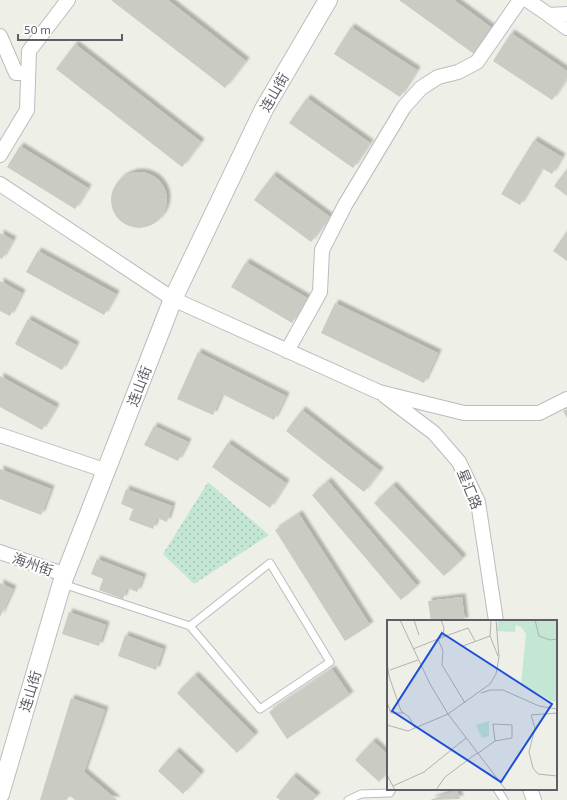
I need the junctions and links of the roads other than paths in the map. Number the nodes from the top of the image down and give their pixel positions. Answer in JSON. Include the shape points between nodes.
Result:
{"nodes":[{"id":1,"x":68,"y":0,"type":"edge"},
{"id":2,"x":328,"y":0,"type":"edge"},
{"id":3,"x":520,"y":0,"type":"edge"},
{"id":4,"x":527,"y":0,"type":"edge"},
{"id":5,"x":567,"y":14,"type":"edge"},
{"id":6,"x":550,"y":15,"type":"junction"},
{"id":7,"x":567,"y":28,"type":"edge"},
{"id":8,"x":0,"y":36,"type":"edge"},
{"id":9,"x":28,"y":73,"type":"junction"},
{"id":10,"x":0,"y":155,"type":"edge"},
{"id":11,"x":0,"y":184,"type":"edge"},
{"id":12,"x":173,"y":299,"type":"junction"},
{"id":13,"x":287,"y":351,"type":"junction"},
{"id":14,"x":379,"y":392,"type":"junction"},
{"id":15,"x":567,"y":399,"type":"edge"},
{"id":16,"x":0,"y":435,"type":"edge"},
{"id":17,"x":106,"y":471,"type":"junction"},
{"id":18,"x":0,"y":552,"type":"edge"},
{"id":19,"x":64,"y":580,"type":"junction"},
{"id":20,"x":496,"y":620,"type":"edge"},
{"id":21,"x":190,"y":626,"type":"junction"},
{"id":22,"x":392,"y":790,"type":"edge"},
{"id":23,"x":498,"y":790,"type":"edge"},
{"id":24,"x":530,"y":790,"type":"edge"},
{"id":25,"x":0,"y":794,"type":"edge"},
{"id":26,"x":348,"y":800,"type":"edge"},
{"id":27,"x":504,"y":800,"type":"edge"},
{"id":28,"x":534,"y":800,"type":"edge"}],
"edges":[{"from":1,"to":9,"type":"street","via":[[29,51]]},
{"from":2,"to":12,"type":"street","name":"连山街","via":[[264,109]]},
{"from":3,"to":13,"type":"street","via":[[477,62],[458,72],[438,77],[421,88],[404,107],[345,205],[322,250],[320,292]]},
{"from":4,"to":6,"type":"street"},
{"from":5,"to":6,"type":"street"},
{"from":6,"to":7,"type":"street"},
{"from":8,"to":9,"type":"street","via":[[16,72]]},
{"from":9,"to":10,"type":"street","via":[[27,110]]},
{"from":11,"to":12,"type":"street"},
{"from":12,"to":13,"type":"street"},
{"from":12,"to":17,"type":"street","name":"连山街"},
{"from":13,"to":14,"type":"street"},
{"from":14,"to":15,"type":"street","via":[[464,413],[539,413]]},
{"from":14,"to":20,"type":"street","name":"星汇路","via":[[434,433],[459,462],[478,502]]},
{"from":16,"to":17,"type":"street"},
{"from":17,"to":19,"type":"street","name":"连山街"},
{"from":18,"to":19,"type":"street","name":"海州街"},
{"from":19,"to":21,"type":"lane"},
{"from":19,"to":25,"type":"street","name":"连山街"},
{"from":21,"to":21,"type":"lane","via":[[260,709],[330,662],[270,563]]},
{"from":22,"to":26,"type":"lane","via":[[390,793],[361,794]]},
{"from":23,"to":27,"type":"lane"},
{"from":24,"to":28,"type":"street"}]}
